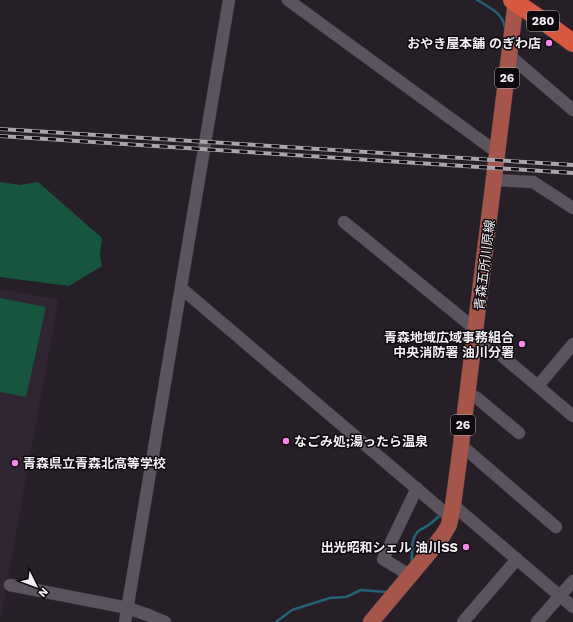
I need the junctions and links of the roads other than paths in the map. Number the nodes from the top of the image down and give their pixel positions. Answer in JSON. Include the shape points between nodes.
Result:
{"nodes":[{"id":1,"x":229,"y":0,"type":"edge"},
{"id":2,"x":288,"y":0,"type":"edge"},
{"id":3,"x":515,"y":1,"type":"edge"},
{"id":4,"x":573,"y":44,"type":"edge"},
{"id":5,"x":510,"y":56,"type":"junction"},
{"id":6,"x":573,"y":110,"type":"edge"},
{"id":7,"x":498,"y":153,"type":"junction"},
{"id":8,"x":495,"y":180,"type":"junction"},
{"id":9,"x":573,"y":208,"type":"edge"},
{"id":10,"x":344,"y":222,"type":"dead end"},
{"id":11,"x":181,"y":288,"type":"junction"},
{"id":12,"x":475,"y":331,"type":"junction"},
{"id":13,"x":573,"y":344,"type":"edge"},
{"id":14,"x":538,"y":386,"type":"junction"},
{"id":15,"x":467,"y":393,"type":"junction"},
{"id":16,"x":573,"y":416,"type":"edge"},
{"id":17,"x":519,"y":432,"type":"dead end"},
{"id":18,"x":461,"y":445,"type":"junction"},
{"id":19,"x":417,"y":488,"type":"junction"},
{"id":20,"x":452,"y":511,"type":"junction"},
{"id":21,"x":556,"y":527,"type":"dead end"},
{"id":22,"x":517,"y":559,"type":"junction"},
{"id":23,"x":411,"y":576,"type":"junction"},
{"id":24,"x":573,"y":581,"type":"edge"},
{"id":25,"x":10,"y":585,"type":"dead end"},
{"id":26,"x":560,"y":596,"type":"junction"},
{"id":27,"x":573,"y":607,"type":"edge"},
{"id":28,"x":128,"y":608,"type":"junction"},
{"id":29,"x":125,"y":622,"type":"edge"},
{"id":30,"x":164,"y":622,"type":"edge"},
{"id":31,"x":371,"y":622,"type":"edge"},
{"id":32,"x":463,"y":622,"type":"edge"},
{"id":33,"x":537,"y":622,"type":"edge"}],
"edges":[{"from":1,"to":11,"type":"street"},
{"from":2,"to":7,"type":"street"},
{"from":3,"to":4,"type":"highway","number":"280"},
{"from":3,"to":5,"type":"main road","name":"青森五所川原線","number":"26"},
{"from":5,"to":6,"type":"street"},
{"from":5,"to":7,"type":"main road","name":"青森五所川原線","number":"26"},
{"from":7,"to":8,"type":"main road","name":"青森五所川原線","number":"26"},
{"from":8,"to":9,"type":"street","via":[[532,182]]},
{"from":8,"to":12,"type":"main road","name":"青森五所川原線","number":"26"},
{"from":10,"to":12,"type":"street"},
{"from":11,"to":19,"type":"street"},
{"from":11,"to":28,"type":"street"},
{"from":12,"to":14,"type":"street"},
{"from":12,"to":15,"type":"main road","name":"青森五所川原線","number":"26"},
{"from":13,"to":14,"type":"street"},
{"from":14,"to":16,"type":"street"},
{"from":15,"to":17,"type":"street","via":[[478,398]]},
{"from":15,"to":18,"type":"main road","name":"青森五所川原線","number":"26"},
{"from":18,"to":20,"type":"main road","name":"青森五所川原線","number":"26"},
{"from":18,"to":21,"type":"street"},
{"from":19,"to":20,"type":"street"},
{"from":19,"to":23,"type":"street","via":[[383,559]]},
{"from":20,"to":22,"type":"street"},
{"from":20,"to":23,"type":"main road","name":"青森五所川原線","number":"26","via":[[449,525],[443,535]]},
{"from":22,"to":26,"type":"street"},
{"from":22,"to":32,"type":"street"},
{"from":23,"to":31,"type":"main road","name":"青森五所川原線","number":"26"},
{"from":24,"to":26,"type":"street"},
{"from":25,"to":28,"type":"street"},
{"from":26,"to":27,"type":"street"},
{"from":26,"to":33,"type":"street"},
{"from":28,"to":29,"type":"street"},
{"from":28,"to":30,"type":"street"}]}
